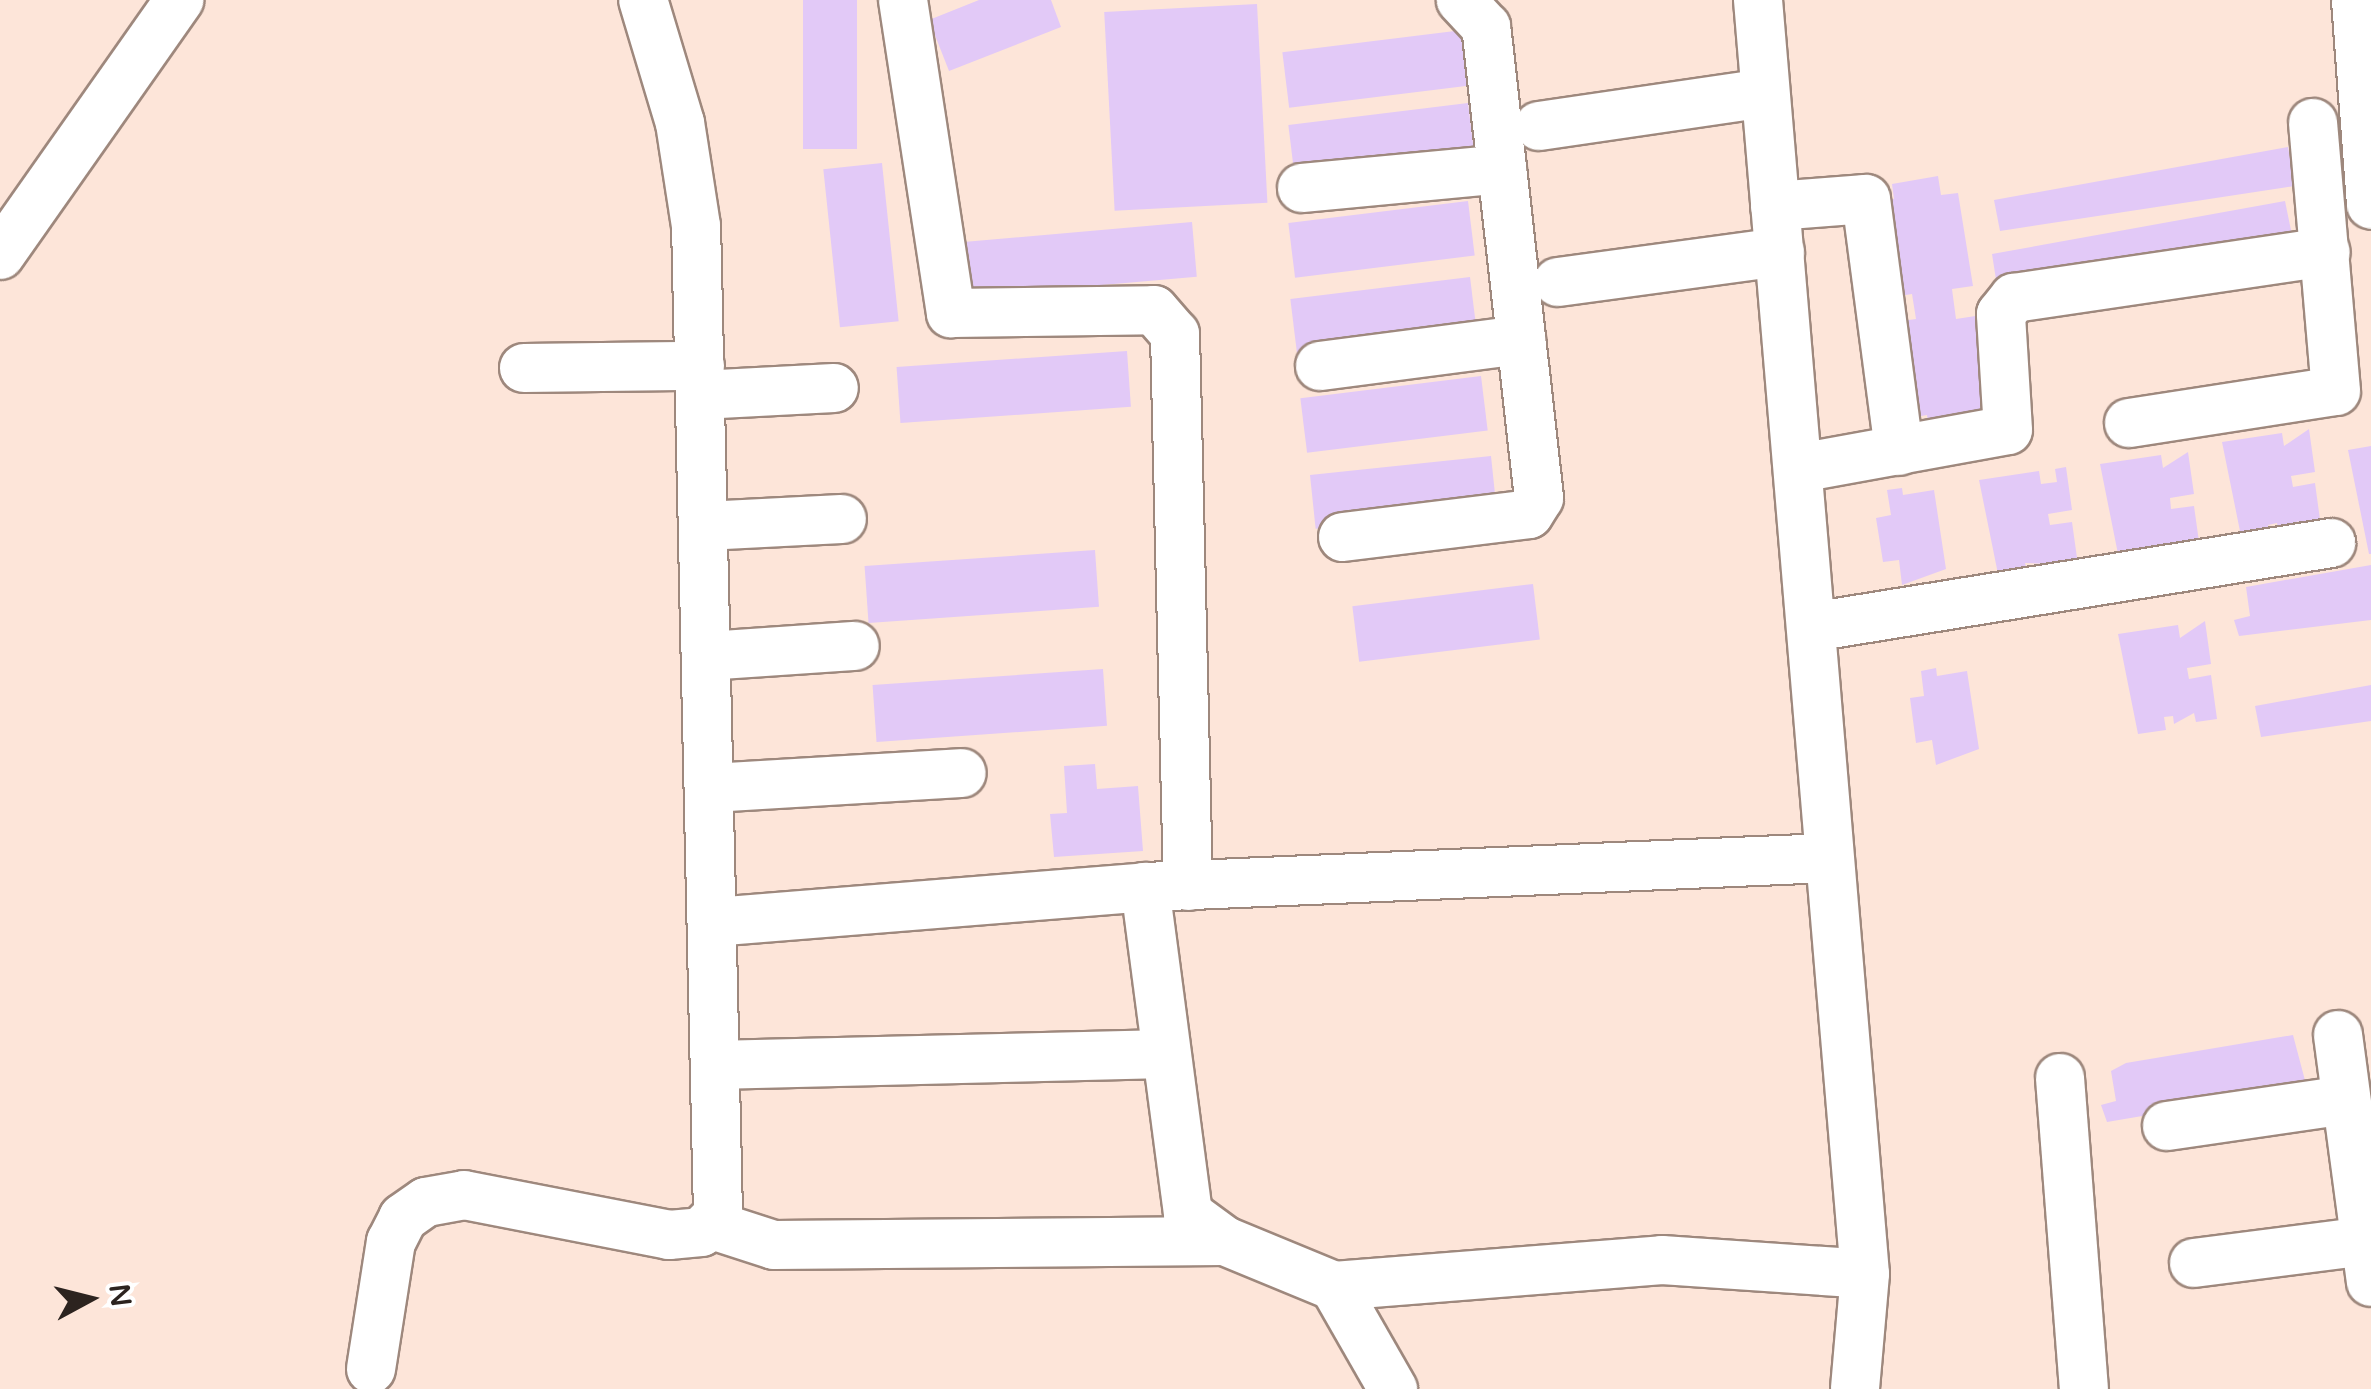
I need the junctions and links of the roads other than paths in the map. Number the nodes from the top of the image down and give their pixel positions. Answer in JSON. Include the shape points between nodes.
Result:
{"nodes":[{"id":1,"x":179,"y":0,"type":"edge"},
{"id":2,"x":642,"y":0,"type":"edge"},
{"id":3,"x":904,"y":0,"type":"edge"},
{"id":4,"x":1461,"y":0,"type":"edge"},
{"id":5,"x":1758,"y":0,"type":"edge"},
{"id":6,"x":2356,"y":0,"type":"edge"},
{"id":7,"x":1764,"y":93,"type":"junction"},
{"id":8,"x":2313,"y":124,"type":"dead end"},
{"id":9,"x":1539,"y":126,"type":"dead end"},
{"id":10,"x":1502,"y":169,"type":"junction"},
{"id":11,"x":48,"y":186,"type":"junction"},
{"id":12,"x":1302,"y":188,"type":"dead end"},
{"id":13,"x":0,"y":193,"type":"edge"},
{"id":14,"x":2371,"y":204,"type":"edge"},
{"id":15,"x":1777,"y":229,"type":"junction"},
{"id":16,"x":2326,"y":252,"type":"junction"},
{"id":17,"x":0,"y":255,"type":"edge"},
{"id":18,"x":1558,"y":282,"type":"dead end"},
{"id":19,"x":1521,"y":340,"type":"junction"},
{"id":20,"x":1320,"y":366,"type":"dead end"},
{"id":21,"x":524,"y":368,"type":"dead end"},
{"id":22,"x":700,"y":380,"type":"junction"},
{"id":23,"x":834,"y":388,"type":"dead end"},
{"id":24,"x":2130,"y":423,"type":"dead end"},
{"id":25,"x":1899,"y":452,"type":"junction"},
{"id":26,"x":1799,"y":468,"type":"junction"},
{"id":27,"x":842,"y":519,"type":"dead end"},
{"id":28,"x":704,"y":526,"type":"junction"},
{"id":29,"x":1343,"y":536,"type":"dead end"},
{"id":30,"x":2331,"y":543,"type":"dead end"},
{"id":31,"x":1812,"y":627,"type":"junction"},
{"id":32,"x":855,"y":646,"type":"dead end"},
{"id":33,"x":707,"y":656,"type":"junction"},
{"id":34,"x":962,"y":773,"type":"dead end"},
{"id":35,"x":710,"y":788,"type":"junction"},
{"id":36,"x":1829,"y":858,"type":"junction"},
{"id":37,"x":1167,"y":886,"type":"junction"},
{"id":38,"x":714,"y":922,"type":"junction"},
{"id":39,"x":2338,"y":1035,"type":"dead end"},
{"id":40,"x":1163,"y":1054,"type":"junction"},
{"id":41,"x":718,"y":1065,"type":"junction"},
{"id":42,"x":2060,"y":1078,"type":"dead end"},
{"id":43,"x":2346,"y":1100,"type":"junction"},
{"id":44,"x":2167,"y":1126,"type":"dead end"},
{"id":45,"x":712,"y":1224,"type":"junction"},
{"id":46,"x":1225,"y":1241,"type":"junction"},
{"id":47,"x":2368,"y":1262,"type":"edge"},
{"id":48,"x":2194,"y":1263,"type":"dead end"},
{"id":49,"x":1865,"y":1274,"type":"junction"},
{"id":50,"x":1334,"y":1286,"type":"junction"},
{"id":51,"x":371,"y":1369,"type":"dead end"},
{"id":52,"x":1392,"y":1389,"type":"edge"},
{"id":53,"x":1855,"y":1389,"type":"edge"},
{"id":54,"x":2084,"y":1389,"type":"edge"}],
"edges":[{"from":1,"to":11,"type":"street"},
{"from":2,"to":22,"type":"street","via":[[689,172]]},
{"from":3,"to":37,"type":"street","via":[[952,313],[1154,310],[1175,334]]},
{"from":4,"to":10,"type":"street","via":[[1486,27]]},
{"from":5,"to":7,"type":"street"},
{"from":6,"to":14,"type":"street"},
{"from":7,"to":9,"type":"street"},
{"from":7,"to":15,"type":"street"},
{"from":8,"to":16,"type":"street"},
{"from":10,"to":12,"type":"street"},
{"from":10,"to":19,"type":"street"},
{"from":11,"to":13,"type":"street"},
{"from":11,"to":17,"type":"street"},
{"from":15,"to":18,"type":"street"},
{"from":15,"to":25,"type":"street","via":[[1866,199]]},
{"from":15,"to":26,"type":"street"},
{"from":16,"to":24,"type":"street","via":[[2336,391]]},
{"from":16,"to":25,"type":"street","via":[[2014,298],[2001,314],[2008,430]]},
{"from":19,"to":20,"type":"street"},
{"from":19,"to":29,"type":"street","via":[[1536,507]]},
{"from":21,"to":22,"type":"street"},
{"from":22,"to":23,"type":"street"},
{"from":22,"to":28,"type":"street"},
{"from":25,"to":26,"type":"street"},
{"from":26,"to":31,"type":"street"},
{"from":27,"to":28,"type":"street"},
{"from":28,"to":33,"type":"street"},
{"from":30,"to":31,"type":"street"},
{"from":31,"to":36,"type":"street"},
{"from":32,"to":33,"type":"street"},
{"from":33,"to":35,"type":"street"},
{"from":34,"to":35,"type":"street"},
{"from":35,"to":38,"type":"street"},
{"from":36,"to":37,"type":"street"},
{"from":36,"to":49,"type":"street"},
{"from":37,"to":38,"type":"street"},
{"from":37,"to":40,"type":"street"},
{"from":38,"to":41,"type":"street"},
{"from":39,"to":43,"type":"street"},
{"from":40,"to":41,"type":"street"},
{"from":40,"to":46,"type":"street","via":[[1181,1196],[1200,1228]]},
{"from":41,"to":45,"type":"street"},
{"from":42,"to":54,"type":"street"},
{"from":43,"to":44,"type":"street"},
{"from":43,"to":47,"type":"street"},
{"from":45,"to":46,"type":"street","via":[[774,1245]]},
{"from":45,"to":51,"type":"street","via":[[669,1235],[464,1195],[426,1202],[402,1218],[391,1242]]},
{"from":46,"to":50,"type":"street"},
{"from":47,"to":48,"type":"street"},
{"from":49,"to":50,"type":"street","via":[[1662,1260]]},
{"from":49,"to":53,"type":"street"},
{"from":50,"to":52,"type":"street"}]}
